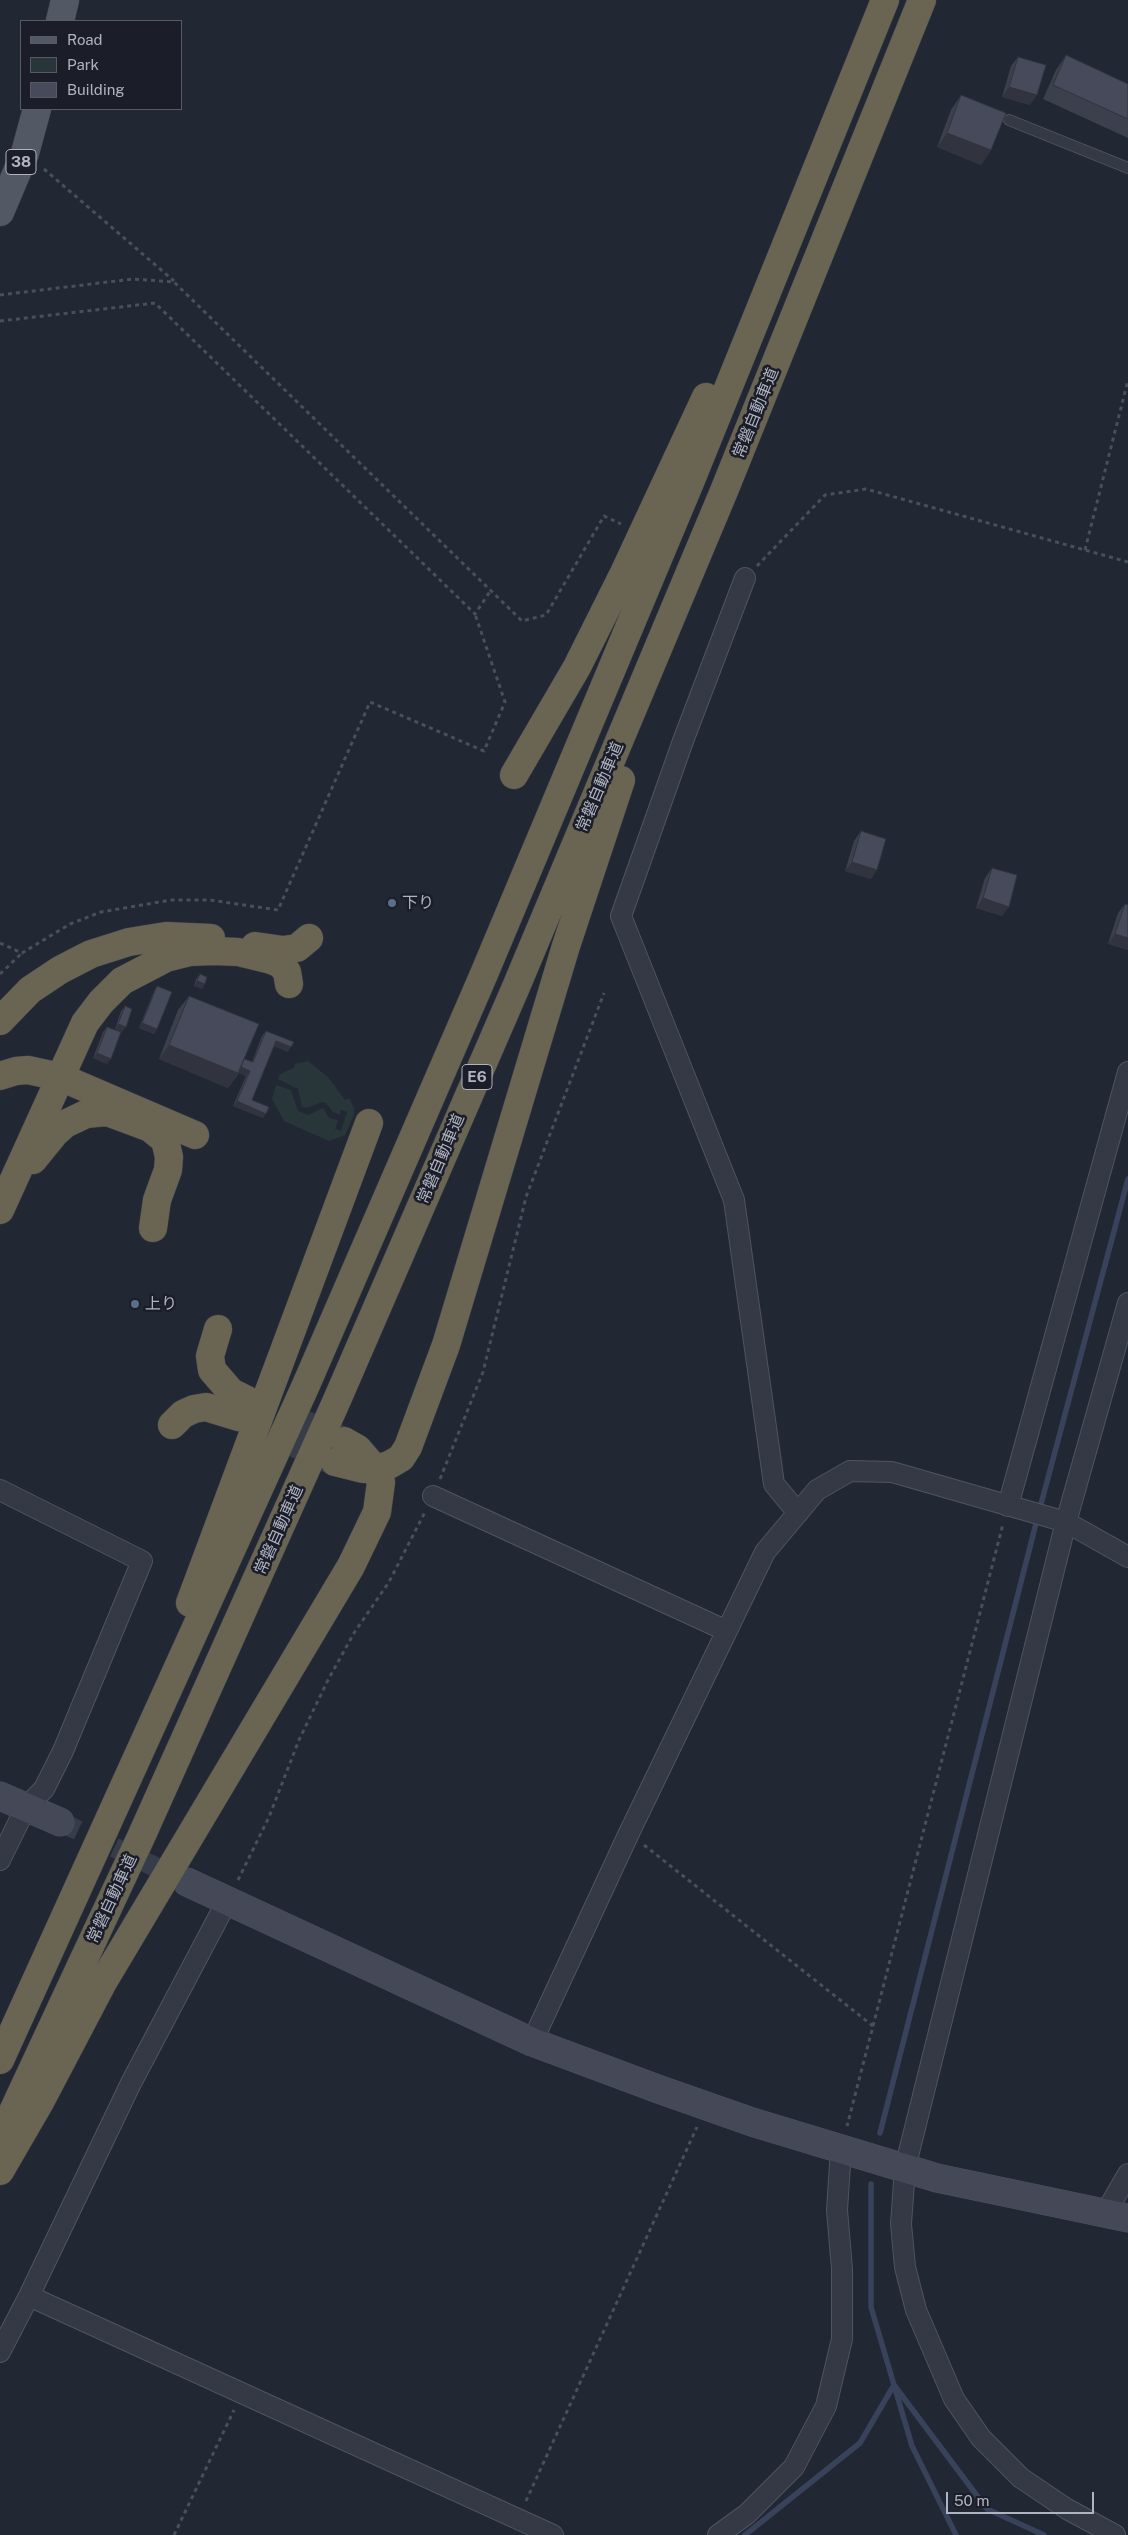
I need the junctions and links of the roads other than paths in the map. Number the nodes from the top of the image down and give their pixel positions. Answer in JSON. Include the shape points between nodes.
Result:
{"nodes":[{"id":1,"x":65,"y":0,"type":"edge"},
{"id":2,"x":885,"y":0,"type":"edge"},
{"id":3,"x":922,"y":0,"type":"edge"},
{"id":4,"x":60,"y":20,"type":"edge"},
{"id":5,"x":844,"y":102,"type":"junction"},
{"id":6,"x":36,"y":110,"type":"edge"},
{"id":7,"x":1009,"y":120,"type":"dead end"},
{"id":8,"x":1128,"y":168,"type":"edge"},
{"id":9,"x":0,"y":212,"type":"edge"},
{"id":10,"x":724,"y":491,"type":"junction"},
{"id":11,"x":745,"y":578,"type":"road end"},
{"id":12,"x":514,"y":775,"type":"dead end"},
{"id":13,"x":309,"y":938,"type":"dead end"},
{"id":14,"x":289,"y":984,"type":"dead end"},
{"id":15,"x":0,"y":1021,"type":"edge"},
{"id":16,"x":1128,"y":1072,"type":"edge"},
{"id":17,"x":0,"y":1076,"type":"edge"},
{"id":18,"x":60,"y":1077,"type":"junction"},
{"id":19,"x":369,"y":1123,"type":"dead end"},
{"id":20,"x":196,"y":1135,"type":"dead end"},
{"id":21,"x":4,"y":1200,"type":"edge"},
{"id":22,"x":153,"y":1228,"type":"dead end"},
{"id":23,"x":1128,"y":1303,"type":"edge"},
{"id":24,"x":218,"y":1330,"type":"dead end"},
{"id":25,"x":172,"y":1425,"type":"dead end"},
{"id":26,"x":340,"y":1452,"type":"tunnel mouth"},
{"id":27,"x":375,"y":1469,"type":"junction"},
{"id":28,"x":0,"y":1490,"type":"edge"},
{"id":29,"x":433,"y":1496,"type":"dead end"},
{"id":30,"x":1008,"y":1506,"type":"junction"},
{"id":31,"x":798,"y":1513,"type":"junction"},
{"id":32,"x":1066,"y":1522,"type":"junction"},
{"id":33,"x":1128,"y":1557,"type":"edge"},
{"id":34,"x":727,"y":1630,"type":"junction"},
{"id":35,"x":0,"y":1796,"type":"edge"},
{"id":36,"x":26,"y":1808,"type":"junction"},
{"id":37,"x":60,"y":1822,"type":"tunnel mouth"},
{"id":38,"x":109,"y":1822,"type":"junction"},
{"id":39,"x":0,"y":1860,"type":"edge"},
{"id":40,"x":187,"y":1882,"type":"tunnel mouth"},
{"id":41,"x":227,"y":1901,"type":"junction"},
{"id":42,"x":532,"y":2042,"type":"junction"},
{"id":43,"x":0,"y":2060,"type":"edge"},
{"id":44,"x":0,"y":2139,"type":"edge"},
{"id":45,"x":841,"y":2149,"type":"junction"},
{"id":46,"x":905,"y":2168,"type":"junction"},
{"id":47,"x":0,"y":2171,"type":"edge"},
{"id":48,"x":1128,"y":2174,"type":"edge"},
{"id":49,"x":1117,"y":2216,"type":"edge"},
{"id":50,"x":29,"y":2296,"type":"junction"},
{"id":51,"x":0,"y":2352,"type":"edge"},
{"id":52,"x":553,"y":2535,"type":"edge"},
{"id":53,"x":718,"y":2535,"type":"edge"},
{"id":54,"x":1115,"y":2535,"type":"edge"}],
"edges":[{"from":1,"to":4,"type":"main road"},
{"from":2,"to":5,"type":"highway","name":"常磐自動車道","number":"E6"},
{"from":3,"to":10,"type":"highway","name":"常磐自動車道","number":"E6"},
{"from":5,"to":12,"type":"highway","via":[[796,188],[727,352],[624,573],[577,667]]},
{"from":5,"to":38,"type":"highway","name":"常磐自動車道","number":"E6","via":[[691,480],[480,983],[306,1385]]},
{"from":6,"to":9,"type":"main road","number":"38","via":[[24,153]]},
{"from":7,"to":8,"type":"lane"},
{"from":10,"to":27,"type":"highway","via":[[566,946],[446,1345],[408,1447],[401,1458]]},
{"from":10,"to":44,"type":"highway","name":"常磐自動車道","number":"E6","via":[[516,987],[337,1400],[145,1828]]},
{"from":11,"to":31,"type":"street","via":[[621,916],[734,1200],[774,1484]]},
{"from":13,"to":15,"type":"highway","via":[[297,948],[284,950],[202,936],[166,936],[129,942],[92,954],[60,970],[30,990]]},
{"from":14,"to":18,"type":"highway","via":[[287,972],[281,964],[238,952],[190,952],[166,958],[122,981],[101,1002],[85,1023]]},
{"from":16,"to":30,"type":"street"},
{"from":17,"to":18,"type":"highway","via":[[16,1070],[28,1070]]},
{"from":18,"to":20,"type":"highway"},
{"from":18,"to":21,"type":"highway"},
{"from":19,"to":38,"type":"highway"},
{"from":21,"to":22,"type":"highway","via":[[55,1132],[86,1114],[107,1112],[150,1128],[165,1140],[168,1170],[157,1200]]},
{"from":23,"to":32,"type":"street"},
{"from":24,"to":25,"type":"highway","via":[[210,1356],[212,1370],[243,1408],[194,1409]]},
{"from":26,"to":27,"type":"highway","via":[[358,1449]]},
{"from":27,"to":47,"type":"highway","via":[[381,1482],[377,1512],[351,1566],[103,1982]]},
{"from":28,"to":36,"type":"street","via":[[142,1562],[63,1751],[44,1789]]},
{"from":29,"to":34,"type":"street"},
{"from":30,"to":31,"type":"street","via":[[892,1472],[850,1471],[817,1490]]},
{"from":30,"to":32,"type":"street"},
{"from":31,"to":34,"type":"street","via":[[765,1552]]},
{"from":32,"to":33,"type":"street"},
{"from":32,"to":46,"type":"street"},
{"from":34,"to":42,"type":"street"},
{"from":35,"to":36,"type":"street"},
{"from":36,"to":37,"type":"street"},
{"from":36,"to":39,"type":"street"},
{"from":38,"to":43,"type":"highway","name":"常磐自動車道","number":"E6"},
{"from":40,"to":41,"type":"street"},
{"from":41,"to":42,"type":"street"},
{"from":41,"to":50,"type":"street","via":[[131,2083]]},
{"from":42,"to":45,"type":"street","via":[[707,2106]]},
{"from":45,"to":46,"type":"street"},
{"from":45,"to":53,"type":"street","via":[[837,2210],[842,2269],[842,2339],[826,2406],[794,2467],[747,2514]]},
{"from":46,"to":49,"type":"street","via":[[937,2178]]},
{"from":46,"to":54,"type":"street","via":[[901,2224],[906,2267],[916,2310],[954,2399],[981,2438],[1022,2478],[1067,2509]]},
{"from":48,"to":49,"type":"street"},
{"from":50,"to":51,"type":"street"},
{"from":50,"to":52,"type":"street"}]}
